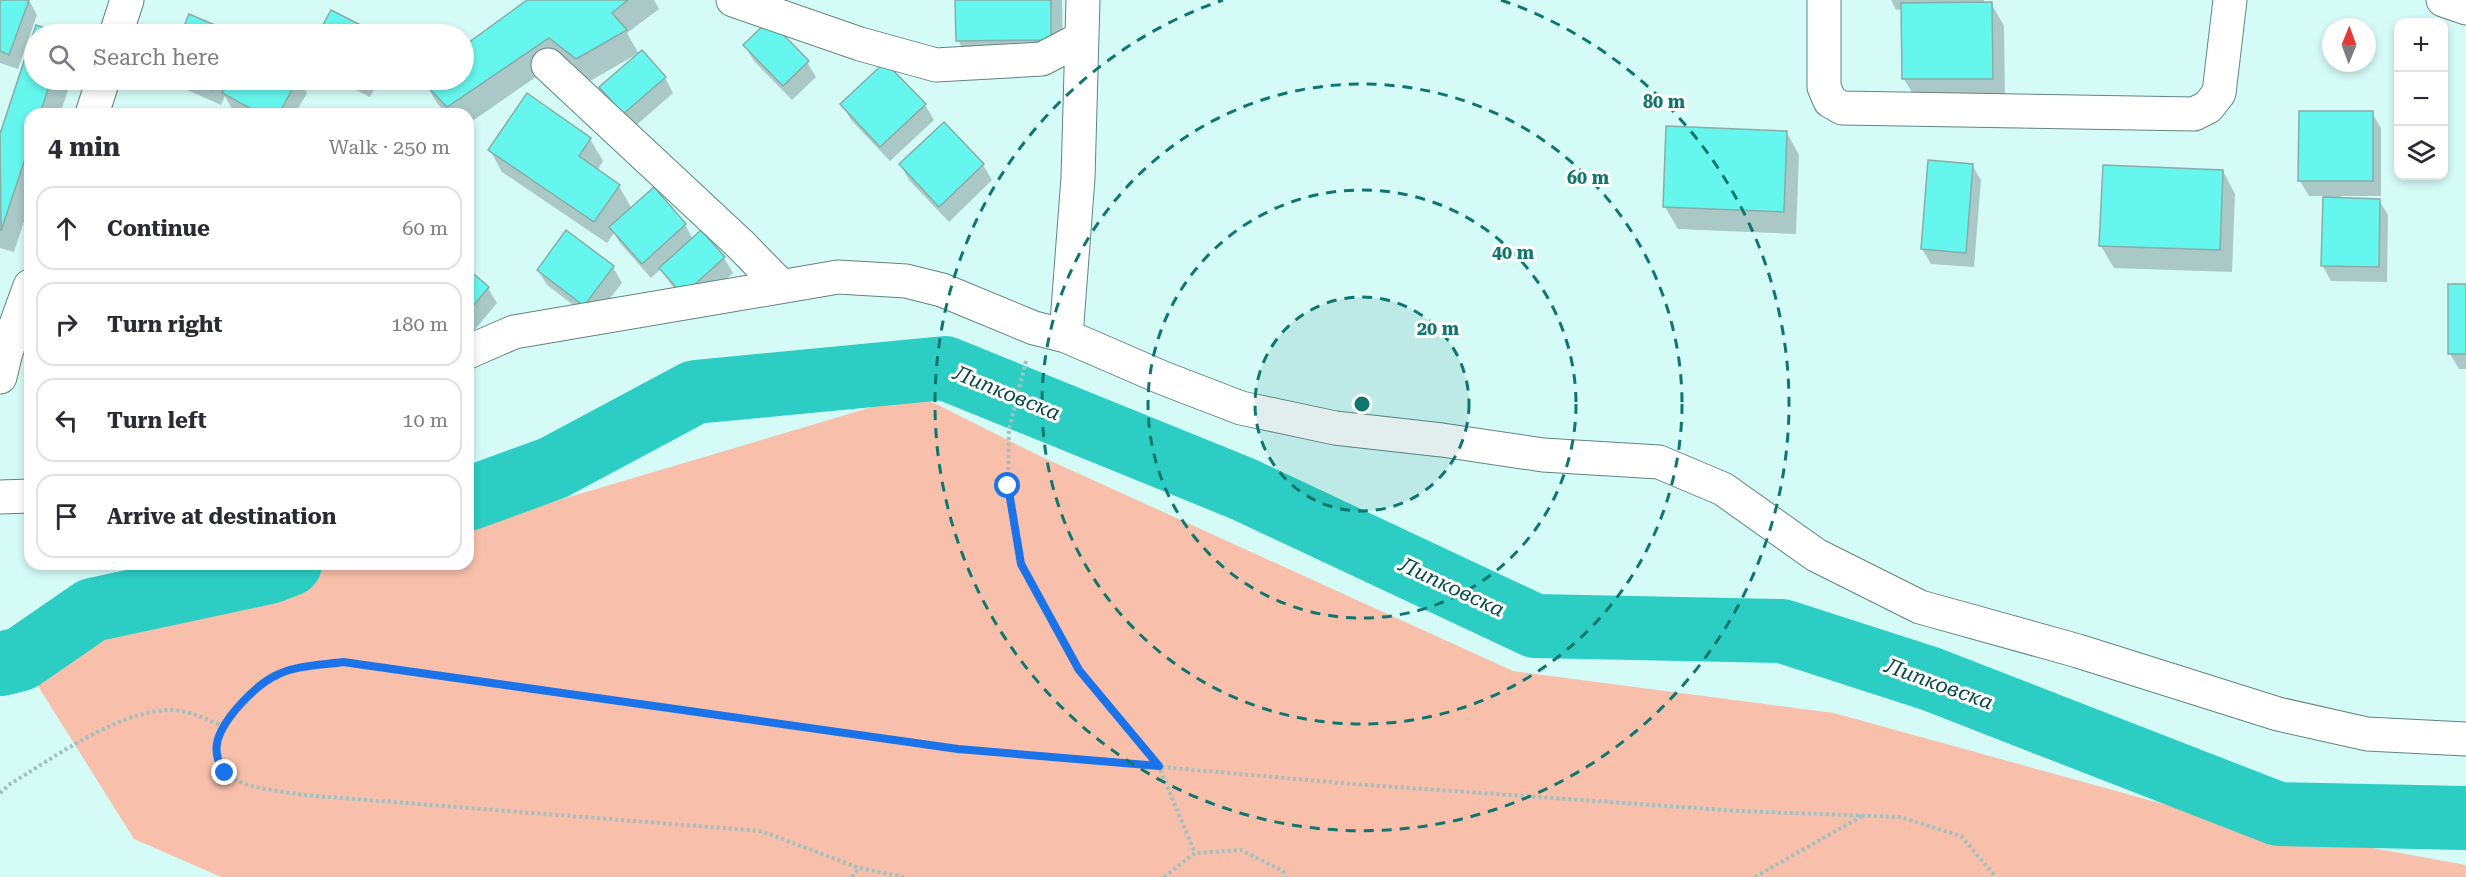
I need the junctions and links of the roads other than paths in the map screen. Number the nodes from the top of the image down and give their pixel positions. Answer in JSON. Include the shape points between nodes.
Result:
{"nodes":[{"id":1,"x":127,"y":0,"type":"edge"},
{"id":2,"x":733,"y":0,"type":"edge"},
{"id":3,"x":1083,"y":0,"type":"edge"},
{"id":4,"x":1824,"y":0,"type":"edge"},
{"id":5,"x":2230,"y":0,"type":"edge"},
{"id":6,"x":2443,"y":0,"type":"edge"},
{"id":7,"x":2466,"y":8,"type":"edge"},
{"id":8,"x":120,"y":24,"type":"edge"},
{"id":9,"x":1082,"y":38,"type":"junction"},
{"id":10,"x":548,"y":65,"type":"dead end"},
{"id":11,"x":100,"y":90,"type":"edge"},
{"id":12,"x":94,"y":108,"type":"edge"},
{"id":13,"x":781,"y":286,"type":"junction"},
{"id":14,"x":24,"y":302,"type":"edge"},
{"id":15,"x":1066,"y":336,"type":"junction"},
{"id":16,"x":474,"y":349,"type":"edge"},
{"id":17,"x":0,"y":377,"type":"edge"},
{"id":18,"x":24,"y":496,"type":"edge"},
{"id":19,"x":0,"y":497,"type":"edge"},
{"id":20,"x":2466,"y":739,"type":"edge"}],
"edges":[{"from":1,"to":8,"type":"street"},
{"from":2,"to":9,"type":"street","via":[[860,44],[936,65],[1042,59]]},
{"from":3,"to":9,"type":"street"},
{"from":4,"to":5,"type":"street","via":[[1824,87],[1830,101],[1842,108],[2194,114],[2208,107],[2219,93]]},
{"from":6,"to":7,"type":"street"},
{"from":9,"to":15,"type":"street","via":[[1078,178]]},
{"from":10,"to":13,"type":"street"},
{"from":11,"to":12,"type":"street"},
{"from":13,"to":15,"type":"street","via":[[838,277],[906,281],[942,290],[1034,328]]},
{"from":13,"to":16,"type":"street","via":[[514,332]]},
{"from":14,"to":17,"type":"street"},
{"from":15,"to":20,"type":"street","via":[[1241,408],[1335,428],[1543,455],[1659,462],[1723,489],[1816,555],[1920,607],[2078,651],[2278,714],[2367,734]]},
{"from":18,"to":19,"type":"street"}]}
